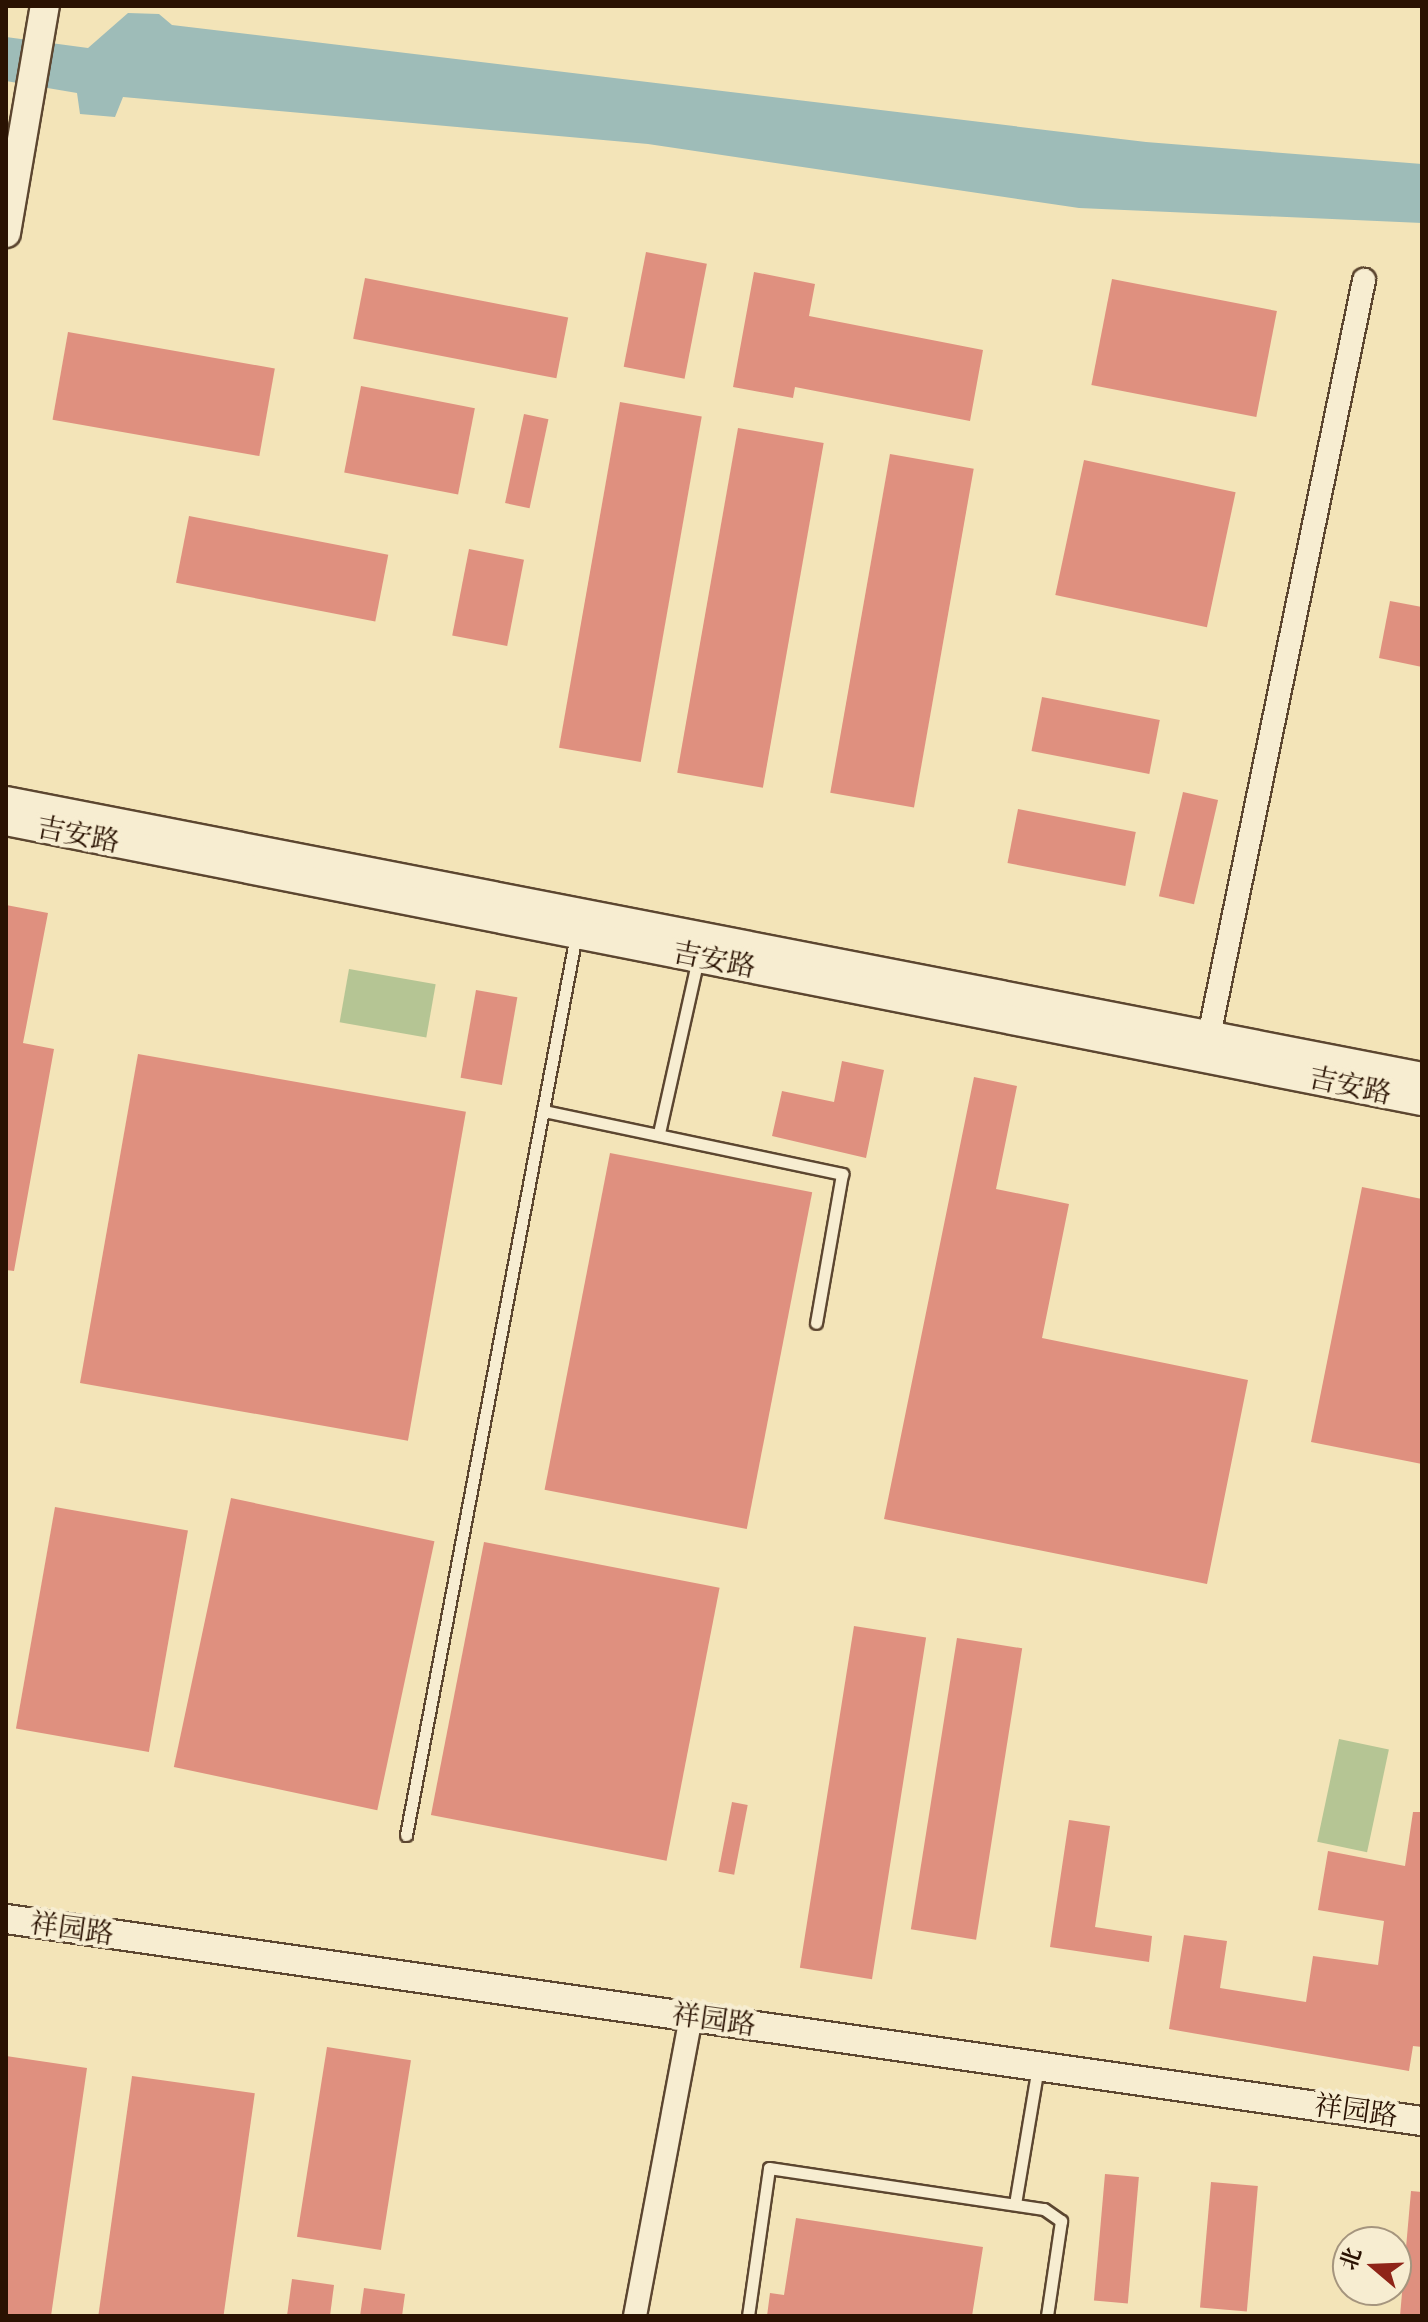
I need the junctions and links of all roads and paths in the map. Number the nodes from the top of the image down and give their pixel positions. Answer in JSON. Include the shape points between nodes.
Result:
{"nodes":[{"id":1,"x":44,"y":11,"type":"edge"},
{"id":2,"x":6,"y":233,"type":"edge"},
{"id":3,"x":1364,"y":280,"type":"dead end"},
{"id":4,"x":6,"y":801,"type":"edge"},
{"id":5,"x":6,"y":821,"type":"edge"},
{"id":6,"x":578,"y":923,"type":"junction"},
{"id":7,"x":700,"y":947,"type":"junction"},
{"id":8,"x":1209,"y":1036,"type":"junction"},
{"id":9,"x":1422,"y":1077,"type":"edge"},
{"id":10,"x":1422,"y":1101,"type":"edge"},
{"id":11,"x":544,"y":1111,"type":"junction"},
{"id":12,"x":659,"y":1133,"type":"junction"},
{"id":13,"x":816,"y":1323,"type":"dead end"},
{"id":14,"x":406,"y":1835,"type":"dead end"},
{"id":15,"x":6,"y":1919,"type":"edge"},
{"id":16,"x":691,"y":2017,"type":"junction"},
{"id":17,"x":1038,"y":2066,"type":"junction"},
{"id":18,"x":1422,"y":2121,"type":"edge"},
{"id":19,"x":1015,"y":2204,"type":"junction"},
{"id":20,"x":635,"y":2316,"type":"edge"},
{"id":21,"x":748,"y":2316,"type":"edge"},
{"id":22,"x":1047,"y":2316,"type":"edge"}],
"edges":[{"from":1,"to":2,"type":"street"},
{"from":3,"to":8,"type":"street"},
{"from":4,"to":6,"type":"street","name":"吉安路"},
{"from":5,"to":6,"type":"street","name":"吉安路"},
{"from":6,"to":7,"type":"street","name":"吉安路"},
{"from":6,"to":11,"type":"lane"},
{"from":7,"to":8,"type":"street","name":"吉安路"},
{"from":7,"to":10,"type":"street","name":"吉安路"},
{"from":7,"to":12,"type":"lane"},
{"from":8,"to":9,"type":"street","name":"吉安路"},
{"from":11,"to":12,"type":"lane"},
{"from":11,"to":14,"type":"lane"},
{"from":12,"to":13,"type":"lane","via":[[842,1174]]},
{"from":15,"to":16,"type":"street","name":"祥园路"},
{"from":16,"to":17,"type":"street","name":"祥园路"},
{"from":16,"to":20,"type":"street"},
{"from":17,"to":18,"type":"street","name":"祥园路"},
{"from":17,"to":19,"type":"lane"},
{"from":19,"to":21,"type":"lane","via":[[769,2168]]},
{"from":19,"to":22,"type":"lane","via":[[1061,2221]]}]}
